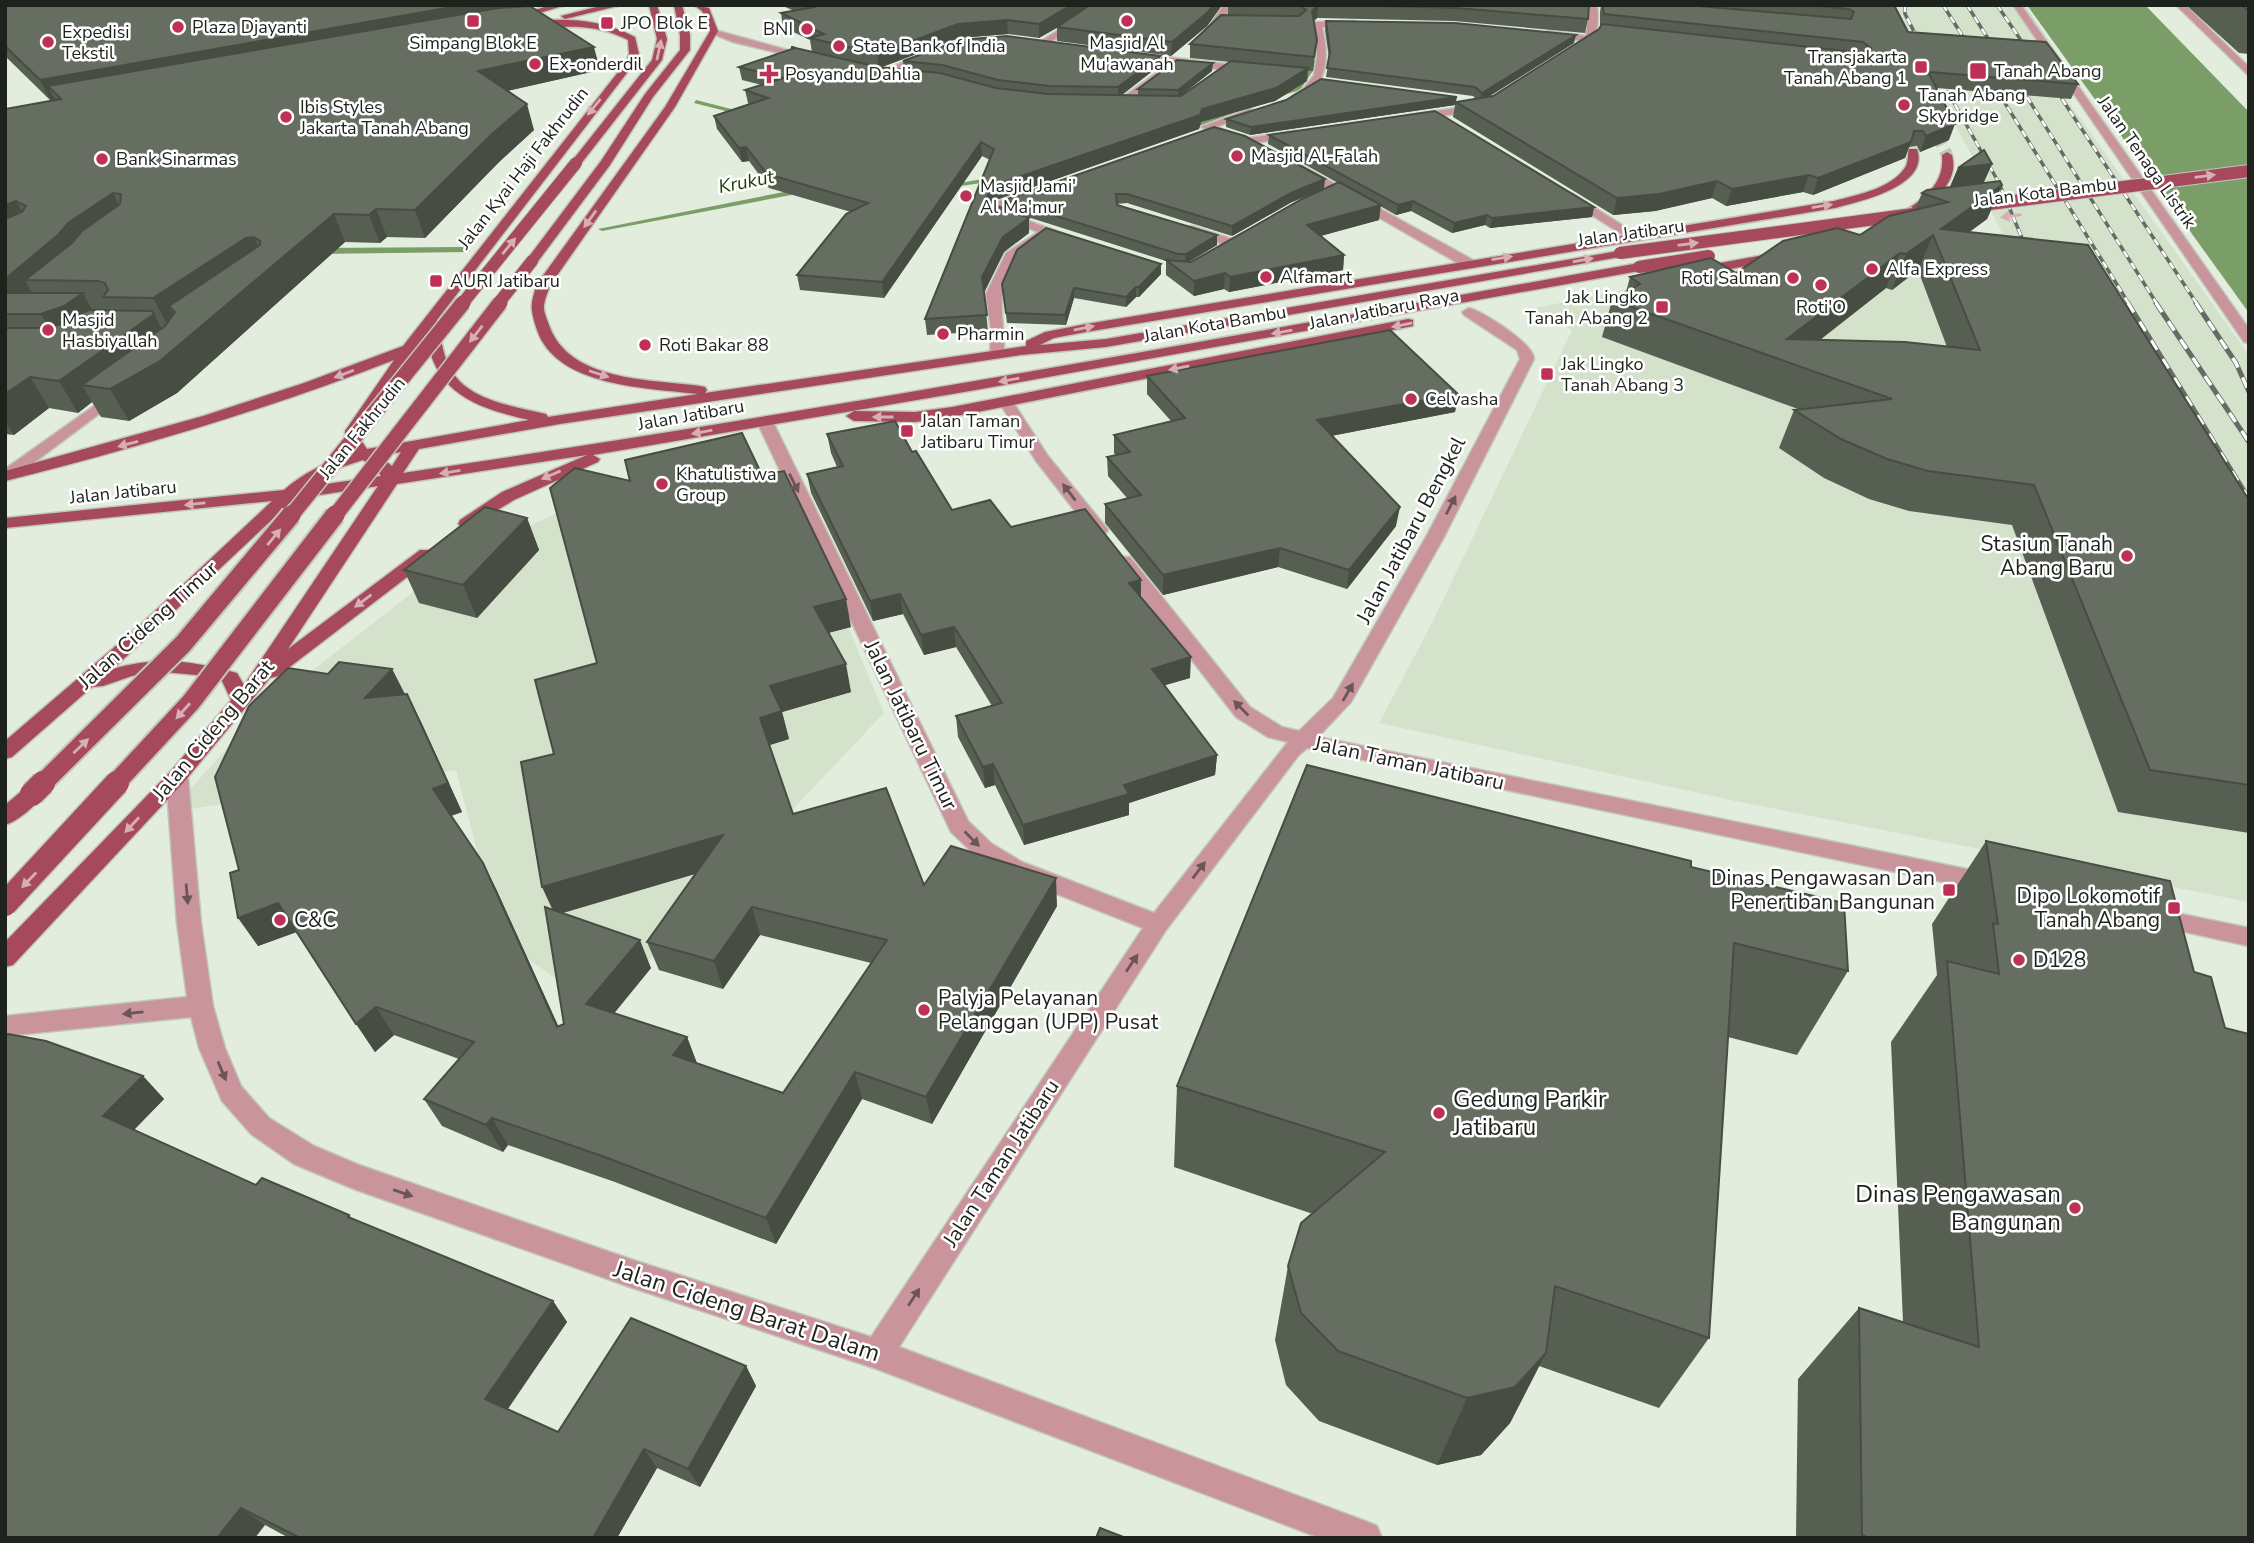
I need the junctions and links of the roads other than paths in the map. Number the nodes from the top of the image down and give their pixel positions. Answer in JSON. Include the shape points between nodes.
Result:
{"nodes":[{"id":1,"x":562,"y":5,"type":"edge"},
{"id":2,"x":618,"y":5,"type":"edge"},
{"id":3,"x":653,"y":5,"type":"edge"},
{"id":4,"x":678,"y":5,"type":"edge"},
{"id":5,"x":1104,"y":5,"type":"edge"},
{"id":6,"x":1229,"y":5,"type":"edge"},
{"id":7,"x":2017,"y":5,"type":"edge"},
{"id":8,"x":2180,"y":5,"type":"edge"},
{"id":9,"x":1591,"y":6,"type":"edge"},
{"id":10,"x":697,"y":8,"type":"edge"},
{"id":11,"x":1607,"y":8,"type":"edge"},
{"id":12,"x":523,"y":21,"type":"junction"},
{"id":13,"x":1217,"y":23,"type":"junction"},
{"id":14,"x":1230,"y":23,"type":"edge"},
{"id":15,"x":1368,"y":24,"type":"edge"},
{"id":16,"x":695,"y":29,"type":"dead end"},
{"id":17,"x":714,"y":31,"type":"junction"},
{"id":18,"x":1531,"y":31,"type":"edge"},
{"id":19,"x":1596,"y":35,"type":"junction"},
{"id":20,"x":1031,"y":42,"type":"edge"},
{"id":21,"x":1043,"y":43,"type":"junction"},
{"id":22,"x":1055,"y":45,"type":"edge"},
{"id":23,"x":1193,"y":47,"type":"edge"},
{"id":24,"x":685,"y":50,"type":"junction"},
{"id":25,"x":939,"y":51,"type":"edge"},
{"id":26,"x":1573,"y":52,"type":"edge"},
{"id":27,"x":1114,"y":54,"type":"edge"},
{"id":28,"x":1185,"y":55,"type":"edge"},
{"id":29,"x":2234,"y":58,"type":"junction"},
{"id":30,"x":2249,"y":59,"type":"edge"},
{"id":31,"x":828,"y":61,"type":"edge"},
{"id":32,"x":1176,"y":62,"type":"junction"},
{"id":33,"x":1227,"y":68,"type":"junction"},
{"id":34,"x":867,"y":71,"type":"edge"},
{"id":35,"x":1262,"y":71,"type":"edge"},
{"id":36,"x":2249,"y":73,"type":"edge"},
{"id":37,"x":880,"y":74,"type":"junction"},
{"id":38,"x":1218,"y":75,"type":"edge"},
{"id":39,"x":905,"y":77,"type":"edge"},
{"id":40,"x":1462,"y":99,"type":"edge"},
{"id":41,"x":1287,"y":100,"type":"edge"},
{"id":42,"x":1141,"y":105,"type":"edge"},
{"id":43,"x":1264,"y":108,"type":"edge"},
{"id":44,"x":1436,"y":114,"type":"junction"},
{"id":45,"x":1396,"y":120,"type":"edge"},
{"id":46,"x":1459,"y":128,"type":"edge"},
{"id":47,"x":1302,"y":133,"type":"edge"},
{"id":48,"x":1249,"y":141,"type":"junction"},
{"id":49,"x":1913,"y":151,"type":"edge"},
{"id":50,"x":1271,"y":153,"type":"edge"},
{"id":51,"x":1947,"y":155,"type":"tunnel mouth"},
{"id":52,"x":1283,"y":159,"type":"edge"},
{"id":53,"x":2249,"y":171,"type":"edge"},
{"id":54,"x":1049,"y":187,"type":"edge"},
{"id":55,"x":1560,"y":190,"type":"edge"},
{"id":56,"x":2168,"y":195,"type":"dead end"},
{"id":57,"x":2140,"y":199,"type":"dead end"},
{"id":58,"x":1951,"y":209,"type":"edge"},
{"id":59,"x":1937,"y":211,"type":"edge"},
{"id":60,"x":1755,"y":218,"type":"junction"},
{"id":61,"x":1264,"y":225,"type":"edge"},
{"id":62,"x":1184,"y":228,"type":"edge"},
{"id":63,"x":1905,"y":230,"type":"edge"},
{"id":64,"x":1044,"y":231,"type":"junction"},
{"id":65,"x":1635,"y":237,"type":"junction"},
{"id":66,"x":1078,"y":240,"type":"edge"},
{"id":67,"x":1819,"y":241,"type":"edge"},
{"id":68,"x":1233,"y":243,"type":"junction"},
{"id":69,"x":1788,"y":250,"type":"joint"},
{"id":70,"x":1217,"y":254,"type":"edge"},
{"id":71,"x":1468,"y":263,"type":"junction"},
{"id":72,"x":1469,"y":312,"type":"junction"},
{"id":73,"x":430,"y":319,"type":"junction"},
{"id":74,"x":2249,"y":339,"type":"edge"},
{"id":75,"x":408,"y":349,"type":"junction"},
{"id":76,"x":1021,"y":351,"type":"junction"},
{"id":77,"x":997,"y":354,"type":"junction"},
{"id":78,"x":1101,"y":364,"type":"joint"},
{"id":79,"x":131,"y":384,"type":"edge"},
{"id":80,"x":761,"y":389,"type":"junction"},
{"id":81,"x":1006,"y":402,"type":"junction"},
{"id":82,"x":810,"y":414,"type":"junction"},
{"id":83,"x":560,"y":419,"type":"junction"},
{"id":84,"x":765,"y":422,"type":"junction"},
{"id":85,"x":415,"y":443,"type":"junction"},
{"id":86,"x":639,"y":443,"type":"junction"},
{"id":87,"x":364,"y":454,"type":"junction"},
{"id":88,"x":6,"y":476,"type":"edge"},
{"id":89,"x":391,"y":481,"type":"junction"},
{"id":90,"x":287,"y":495,"type":"junction"},
{"id":91,"x":5,"y":523,"type":"edge"},
{"id":92,"x":270,"y":600,"type":"joint"},
{"id":93,"x":258,"y":681,"type":"junction"},
{"id":94,"x":75,"y":691,"type":"junction"},
{"id":95,"x":241,"y":701,"type":"junction"},
{"id":96,"x":1300,"y":740,"type":"junction"},
{"id":97,"x":5,"y":752,"type":"edge"},
{"id":98,"x":177,"y":777,"type":"junction"},
{"id":99,"x":5,"y":817,"type":"edge"},
{"id":100,"x":2012,"y":887,"type":"edge"},
{"id":101,"x":5,"y":904,"type":"edge"},
{"id":102,"x":2130,"y":912,"type":"edge"},
{"id":103,"x":1158,"y":924,"type":"junction"},
{"id":104,"x":2249,"y":937,"type":"edge"},
{"id":105,"x":5,"y":958,"type":"edge"},
{"id":106,"x":201,"y":1006,"type":"junction"},
{"id":107,"x":5,"y":1026,"type":"edge"},
{"id":108,"x":877,"y":1354,"type":"junction"},
{"id":109,"x":1366,"y":1538,"type":"edge"}],
"edges":[{"from":1,"to":12,"type":"main road"},
{"from":2,"to":12,"type":"main road"},
{"from":99,"to":3,"type":"main road","name":"Jalan Fakhrudin","one_way":true,"bridge":true,"via":[[128,700],[231,590],[576,163],[661,52]]},
{"from":4,"to":24,"type":"main road"},
{"from":5,"to":21,"type":"street"},
{"from":6,"to":13,"type":"street"},
{"from":7,"to":74,"type":"street","name":"Jalan Tenaga Listrik"},
{"from":8,"to":29,"type":"street"},
{"from":9,"to":11,"type":"street"},
{"from":9,"to":19,"type":"street"},
{"from":10,"to":17,"type":"main road","via":[[706,10]]},
{"from":12,"to":73,"type":"main road","name":"Jalan Kyai Haji Fakhrudin","one_way":true,"via":[[609,29],[632,39],[634,54]]},
{"from":13,"to":14,"type":"street"},
{"from":13,"to":23,"type":"street"},
{"from":15,"to":41,"type":"street","via":[[1343,19],[1317,24],[1322,45],[1319,79]]},
{"from":16,"to":24,"type":"main road","name":"Jalan Fakhrudin"},
{"from":17,"to":31,"type":"street"},
{"from":17,"to":80,"type":"main road","one_way":true,"via":[[670,107],[544,284],[536,307],[557,353],[584,369],[614,379],[696,391]]},
{"from":18,"to":19,"type":"street"},
{"from":19,"to":26,"type":"street"},
{"from":20,"to":21,"type":"street"},
{"from":21,"to":22,"type":"street"},
{"from":24,"to":92,"type":"main road","name":"Jalan Fakhrudin","one_way":true,"bridge":true,"via":[[606,163]]},
{"from":25,"to":37,"type":"street"},
{"from":27,"to":32,"type":"street"},
{"from":28,"to":32,"type":"street"},
{"from":29,"to":30,"type":"street"},
{"from":29,"to":36,"type":"street"},
{"from":32,"to":33,"type":"street"},
{"from":32,"to":42,"type":"street","via":[[1114,105]]},
{"from":33,"to":35,"type":"street"},
{"from":33,"to":38,"type":"street"},
{"from":34,"to":37,"type":"street"},
{"from":37,"to":39,"type":"street"},
{"from":40,"to":44,"type":"street","via":[[1488,106]]},
{"from":43,"to":48,"type":"street","via":[[1204,128]]},
{"from":44,"to":45,"type":"street"},
{"from":44,"to":46,"type":"street"},
{"from":47,"to":48,"type":"street"},
{"from":48,"to":50,"type":"street"},
{"from":60,"to":49,"type":"main road","name":"Jalan Jatibaru","one_way":true,"via":[[1835,204],[1891,186],[1914,167]]},
{"from":51,"to":63,"type":"main road","via":[[1951,164],[1946,180],[1903,217],[1874,233]]},
{"from":52,"to":71,"type":"street"},
{"from":58,"to":53,"type":"main road","one_way":true,"bridge":true},
{"from":54,"to":64,"type":"street","via":[[996,209],[996,214]]},
{"from":55,"to":65,"type":"street"},
{"from":56,"to":57,"type":"main road","name":"Jalan Kota Bambu"},
{"from":76,"to":59,"type":"main road","name":"Jalan Jatibaru","one_way":true,"bridge":true,"via":[[1106,343],[1620,253]]},
{"from":60,"to":65,"type":"main road","name":"Jalan Jatibaru"},
{"from":60,"to":67,"type":"main road","via":[[1793,223]]},
{"from":61,"to":68,"type":"street"},
{"from":62,"to":68,"type":"street"},
{"from":64,"to":66,"type":"street"},
{"from":64,"to":77,"type":"street","via":[[1010,256],[993,294]]},
{"from":71,"to":65,"type":"main road","name":"Jalan Jatibaru","one_way":true},
{"from":68,"to":70,"type":"street"},
{"from":69,"to":72,"type":"main road","name":"Jalan Jatibaru Raya"},
{"from":69,"to":78,"type":"main road","name":"Jalan Kota Bambu","one_way":true,"bridge":true,"via":[[1639,267]]},
{"from":76,"to":71,"type":"main road","name":"Jalan Jatibaru","one_way":true,"via":[[1050,335]]},
{"from":72,"to":81,"type":"main road","name":"Jalan Jatibaru Raya","one_way":true},
{"from":96,"to":72,"type":"street","name":"Jalan Jatibaru Bengkel","one_way":true,"via":[[1341,702],[1435,537],[1527,359],[1522,347]]},
{"from":73,"to":75,"type":"main road","name":"Jalan Kyai Haji Fakhrudin"},
{"from":73,"to":83,"type":"main road","via":[[434,349],[456,389],[528,416]]},
{"from":75,"to":87,"type":"main road","name":"Jalan Kyai Haji Fakhrudin","via":[[353,431],[351,439]]},
{"from":75,"to":88,"type":"main road","one_way":true,"via":[[198,424]]},
{"from":76,"to":77,"type":"main road","name":"Jalan Jatibaru"},
{"from":77,"to":80,"type":"main road","name":"Jalan Jatibaru"},
{"from":78,"to":82,"type":"main road","name":"Jalan Jatibaru","one_way":true},
{"from":79,"to":88,"type":"street"},
{"from":80,"to":83,"type":"main road","name":"Jalan Jatibaru"},
{"from":81,"to":82,"type":"main road","name":"Jalan Jatibaru Raya","one_way":true,"via":[[915,417]]},
{"from":96,"to":81,"type":"street","one_way":true,"via":[[1275,732],[1243,712],[1042,458]]},
{"from":82,"to":84,"type":"main road","name":"Jalan Jatibaru"},
{"from":83,"to":85,"type":"main road","name":"Jalan Jatibaru"},
{"from":84,"to":86,"type":"main road","name":"Jalan Jatibaru","one_way":true},
{"from":84,"to":103,"type":"street","name":"Jalan Jatibaru Timur","one_way":true,"via":[[959,826],[984,850],[1014,868]]},
{"from":85,"to":87,"type":"main road","name":"Jalan Jatibaru"},
{"from":85,"to":89,"type":"main road","name":"Jalan Cideng Barat"},
{"from":86,"to":89,"type":"main road","name":"Jalan Jatibaru","one_way":true},
{"from":86,"to":93,"type":"main road","one_way":true,"via":[[572,466],[508,496]]},
{"from":87,"to":89,"type":"main road","via":[[388,468]]},
{"from":87,"to":90,"type":"main road","name":"Jalan Jatibaru","via":[[315,473]]},
{"from":89,"to":90,"type":"main road","name":"Jalan Jatibaru"},
{"from":89,"to":93,"type":"main road","name":"Jalan Cideng Barat"},
{"from":90,"to":91,"type":"main road","name":"Jalan Jatibaru","one_way":true},
{"from":90,"to":94,"type":"main road","name":"Jalan Cideng Timur"},
{"from":92,"to":101,"type":"main road","name":"Jalan Cideng Barat","one_way":true,"bridge":true,"via":[[191,702]]},
{"from":93,"to":95,"type":"main road","name":"Jalan Cideng Barat"},
{"from":94,"to":95,"type":"main road","via":[[119,672],[156,664],[201,668],[230,677]]},
{"from":94,"to":97,"type":"main road","name":"Jalan Cideng Timur"},
{"from":95,"to":98,"type":"main road","name":"Jalan Cideng Barat"},
{"from":96,"to":100,"type":"street","name":"Jalan Taman Jatibaru"},
{"from":103,"to":96,"type":"street","name":"Jalan Taman Jatibaru","one_way":true},
{"from":98,"to":105,"type":"main road","name":"Jalan Cideng Barat","one_way":true},
{"from":98,"to":106,"type":"street","name":"Jalan Cideng Barat Dalam","one_way":true},
{"from":102,"to":104,"type":"street"},
{"from":108,"to":103,"type":"street","name":"Jalan Taman Jatibaru","one_way":true},
{"from":106,"to":107,"type":"street","one_way":true},
{"from":106,"to":108,"type":"street","name":"Jalan Cideng Barat Dalam","one_way":true,"via":[[231,1093],[260,1126],[304,1155],[620,1269]]},
{"from":108,"to":109,"type":"street","name":"Jalan Cideng Barat Dalam"}]}
